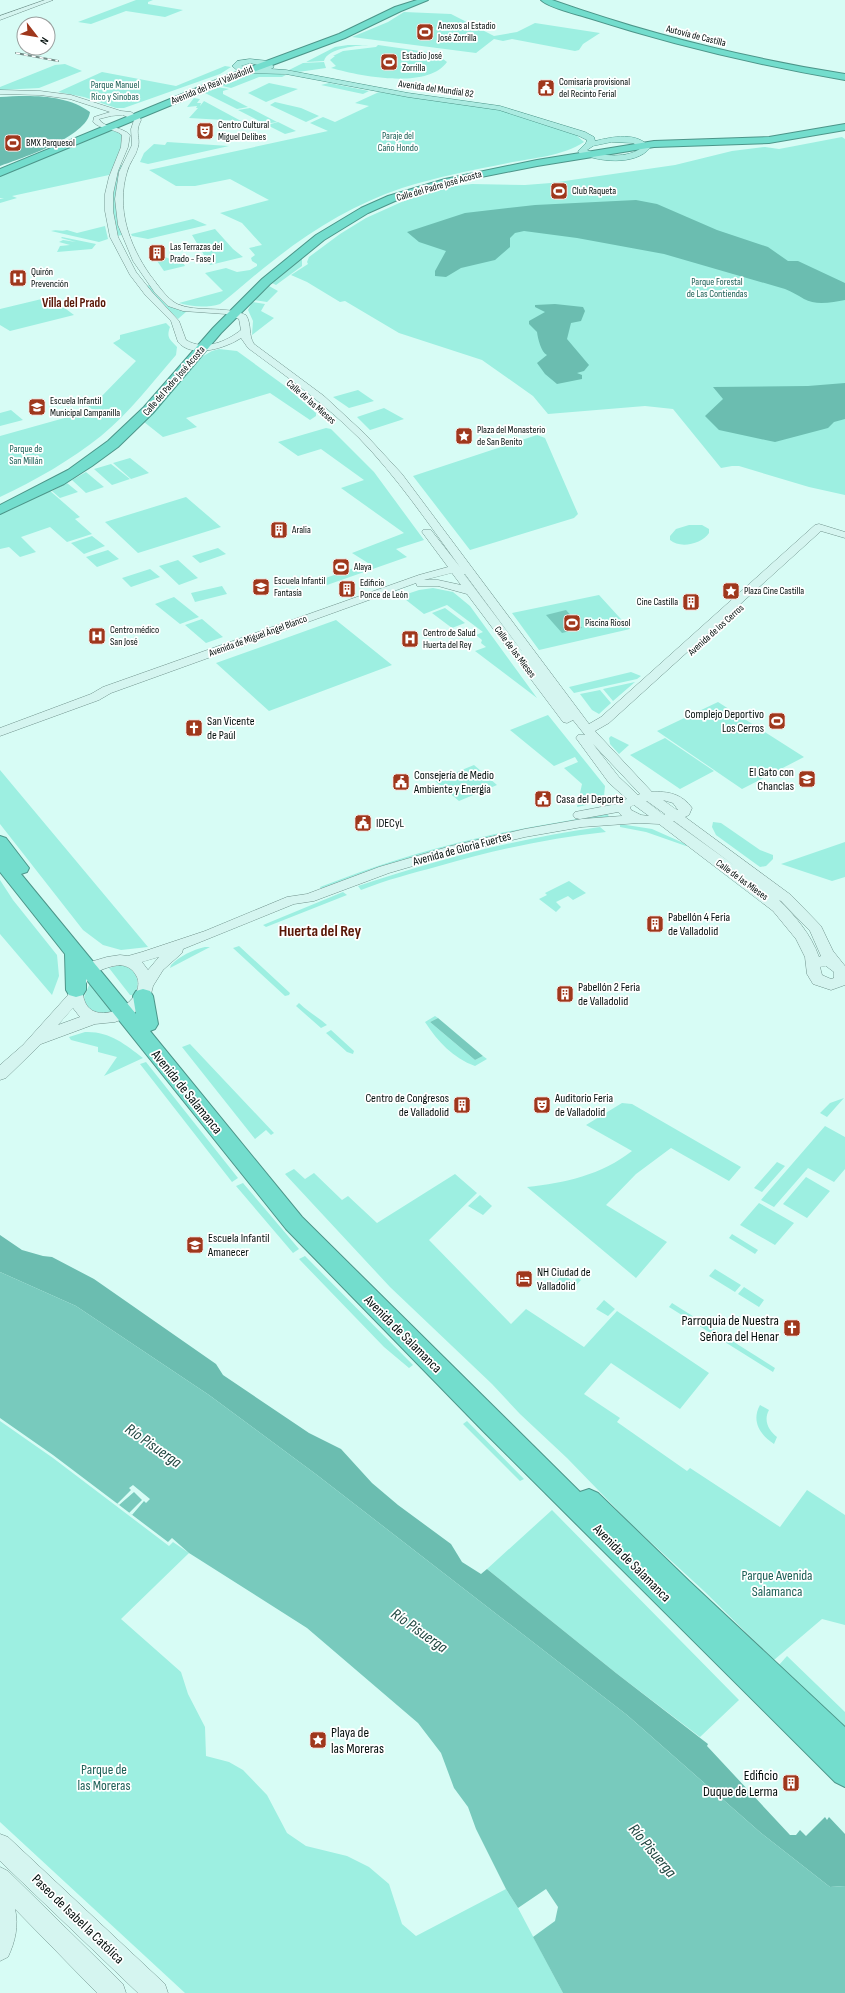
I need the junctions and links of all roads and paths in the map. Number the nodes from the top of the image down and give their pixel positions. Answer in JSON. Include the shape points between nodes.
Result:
{"nodes":[{"id":1,"x":44,"y":0,"type":"edge"},
{"id":2,"x":50,"y":0,"type":"edge"},
{"id":3,"x":410,"y":0,"type":"edge"},
{"id":4,"x":417,"y":0,"type":"edge"},
{"id":5,"x":424,"y":0,"type":"edge"},
{"id":6,"x":545,"y":0,"type":"edge"},
{"id":7,"x":559,"y":0,"type":"edge"},
{"id":8,"x":8,"y":12,"type":"edge"},
{"id":9,"x":0,"y":17,"type":"edge"},
{"id":10,"x":327,"y":40,"type":"junction"},
{"id":11,"x":292,"y":52,"type":"junction"},
{"id":12,"x":250,"y":61,"type":"junction"},
{"id":13,"x":256,"y":67,"type":"junction"},
{"id":14,"x":286,"y":72,"type":"junction"},
{"id":15,"x":810,"y":72,"type":"junction"},
{"id":16,"x":845,"y":72,"type":"edge"},
{"id":17,"x":230,"y":75,"type":"junction"},
{"id":18,"x":845,"y":77,"type":"edge"},
{"id":19,"x":845,"y":81,"type":"edge"},
{"id":20,"x":0,"y":92,"type":"edge"},
{"id":21,"x":0,"y":96,"type":"edge"},
{"id":22,"x":123,"y":113,"type":"junction"},
{"id":23,"x":137,"y":120,"type":"junction"},
{"id":24,"x":97,"y":121,"type":"junction"},
{"id":25,"x":845,"y":123,"type":"edge"},
{"id":26,"x":845,"y":127,"type":"edge"},
{"id":27,"x":111,"y":128,"type":"junction"},
{"id":28,"x":582,"y":134,"type":"junction"},
{"id":29,"x":621,"y":140,"type":"junction"},
{"id":30,"x":661,"y":140,"type":"junction"},
{"id":31,"x":590,"y":144,"type":"junction"},
{"id":32,"x":643,"y":147,"type":"junction"},
{"id":33,"x":585,"y":153,"type":"junction"},
{"id":34,"x":0,"y":168,"type":"edge"},
{"id":35,"x":0,"y":173,"type":"edge"},
{"id":36,"x":224,"y":312,"type":"junction"},
{"id":37,"x":179,"y":330,"type":"junction"},
{"id":38,"x":245,"y":331,"type":"junction"},
{"id":39,"x":203,"y":347,"type":"junction"},
{"id":40,"x":310,"y":389,"type":"junction"},
{"id":41,"x":332,"y":419,"type":"junction"},
{"id":42,"x":372,"y":447,"type":"junction"},
{"id":43,"x":396,"y":481,"type":"junction"},
{"id":44,"x":0,"y":501,"type":"edge"},
{"id":45,"x":0,"y":510,"type":"edge"},
{"id":46,"x":821,"y":529,"type":"junction"},
{"id":47,"x":845,"y":535,"type":"edge"},
{"id":48,"x":845,"y":539,"type":"edge"},
{"id":49,"x":438,"y":547,"type":"junction"},
{"id":50,"x":456,"y":553,"type":"junction"},
{"id":51,"x":455,"y":570,"type":"junction"},
{"id":52,"x":422,"y":580,"type":"junction"},
{"id":53,"x":470,"y":591,"type":"junction"},
{"id":54,"x":519,"y":637,"type":"junction"},
{"id":55,"x":579,"y":719,"type":"junction"},
{"id":56,"x":604,"y":726,"type":"junction"},
{"id":57,"x":0,"y":732,"type":"edge"},
{"id":58,"x":588,"y":736,"type":"junction"},
{"id":59,"x":619,"y":775,"type":"junction"},
{"id":60,"x":668,"y":796,"type":"junction"},
{"id":61,"x":633,"y":802,"type":"junction"},
{"id":62,"x":680,"y":815,"type":"junction"},
{"id":63,"x":638,"y":819,"type":"junction"},
{"id":64,"x":614,"y":820,"type":"junction"},
{"id":65,"x":661,"y":820,"type":"junction"},
{"id":66,"x":686,"y":838,"type":"junction"},
{"id":67,"x":0,"y":842,"type":"edge"},
{"id":68,"x":0,"y":860,"type":"edge"},
{"id":69,"x":292,"y":900,"type":"junction"},
{"id":70,"x":186,"y":942,"type":"junction"},
{"id":71,"x":75,"y":953,"type":"junction"},
{"id":72,"x":129,"y":961,"type":"junction"},
{"id":73,"x":814,"y":964,"type":"junction"},
{"id":74,"x":93,"y":967,"type":"junction"},
{"id":75,"x":842,"y":975,"type":"edge"},
{"id":76,"x":75,"y":993,"type":"junction"},
{"id":77,"x":139,"y":1005,"type":"junction"},
{"id":78,"x":95,"y":1018,"type":"junction"},
{"id":79,"x":28,"y":1049,"type":"junction"},
{"id":80,"x":0,"y":1074,"type":"edge"},
{"id":81,"x":845,"y":1748,"type":"edge"},
{"id":82,"x":845,"y":1772,"type":"edge"},
{"id":83,"x":0,"y":1846,"type":"edge"},
{"id":84,"x":0,"y":1879,"type":"edge"},
{"id":85,"x":0,"y":1900,"type":"edge"},
{"id":86,"x":0,"y":1949,"type":"edge"},
{"id":87,"x":114,"y":1993,"type":"edge"},
{"id":88,"x":156,"y":1993,"type":"edge"}],
"edges":[{"from":1,"to":8,"type":"main road"},
{"from":2,"to":8,"type":"main road"},
{"from":3,"to":10,"type":"highway"},
{"from":4,"to":10,"type":"highway","name":"Avenida del Real Valladolid"},
{"from":5,"to":13,"type":"highway","via":[[398,9],[342,36]]},
{"from":6,"to":15,"type":"highway","name":"Autovía de Castilla","via":[[679,43]]},
{"from":7,"to":16,"type":"highway","name":"Autovía de Castilla","via":[[685,40],[799,65]]},
{"from":8,"to":9,"type":"main road"},
{"from":10,"to":11,"type":"highway","name":"Avenida del Real Valladolid"},
{"from":11,"to":12,"type":"highway"},
{"from":11,"to":13,"type":"highway","name":"Avenida del Real Valladolid"},
{"from":12,"to":13,"type":"main road"},
{"from":12,"to":13,"type":"main road","via":[[240,63]]},
{"from":13,"to":14,"type":"main road","name":"Avenida del Mundial 82"},
{"from":13,"to":14,"type":"main road","name":"Avenida del Mundial 82"},
{"from":13,"to":17,"type":"highway","name":"Avenida del Real Valladolid"},
{"from":13,"to":17,"type":"highway"},
{"from":14,"to":28,"type":"main road","name":"Avenida del Mundial 82","via":[[408,96],[500,108]]},
{"from":15,"to":18,"type":"highway","name":"Autovía de Castilla"},
{"from":15,"to":19,"type":"highway"},
{"from":17,"to":22,"type":"highway","name":"Avenida del Real Valladolid","via":[[181,90]]},
{"from":17,"to":23,"type":"highway","name":"Avenida del Real Valladolid"},
{"from":20,"to":22,"type":"main road","via":[[71,97]]},
{"from":21,"to":24,"type":"main road","via":[[37,95],[68,99],[92,109]]},
{"from":22,"to":23,"type":"main road"},
{"from":22,"to":24,"type":"highway","name":"Avenida del Real Valladolid"},
{"from":23,"to":27,"type":"highway","name":"Avenida del Real Valladolid"},
{"from":23,"to":36,"type":"main road","via":[[134,130],[136,141],[123,172],[119,195],[121,224],[135,259],[171,304],[181,308]]},
{"from":24,"to":27,"type":"main road"},
{"from":24,"to":34,"type":"highway","name":"Avenida del Real Valladolid","via":[[81,134]]},
{"from":25,"to":30,"type":"highway","name":"Calle del Padre José Acosta","via":[[768,137]]},
{"from":26,"to":32,"type":"highway","via":[[766,141],[687,142]]},
{"from":27,"to":35,"type":"highway","name":"Avenida del Real Valladolid"},
{"from":27,"to":37,"type":"main road","via":[[124,132],[127,140],[109,191],[114,238],[124,260],[158,304],[175,320]]},
{"from":28,"to":29,"type":"main road","name":"Avenida del Mundial 82"},
{"from":28,"to":31,"type":"main road","via":[[591,139]]},
{"from":29,"to":30,"type":"highway"},
{"from":29,"to":31,"type":"main road"},
{"from":29,"to":32,"type":"main road","name":"Avenida del Mundial 82"},
{"from":30,"to":32,"type":"highway","name":"Calle del Padre José Acosta"},
{"from":31,"to":33,"type":"main road"},
{"from":32,"to":33,"type":"highway","name":"Calle del Padre José Acosta"},
{"from":33,"to":36,"type":"highway","name":"Calle del Padre José Acosta","via":[[458,179],[378,205],[319,240],[266,283]]},
{"from":36,"to":37,"type":"main road","via":[[188,321]]},
{"from":36,"to":38,"type":"main road","name":"Calle de las Mieses","via":[[246,322]]},
{"from":36,"to":39,"type":"highway","name":"Calle del Padre José Acosta"},
{"from":37,"to":39,"type":"main road","via":[[183,342]]},
{"from":38,"to":39,"type":"main road","via":[[231,341]]},
{"from":38,"to":40,"type":"main road","name":"Calle de las Mieses","via":[[245,337],[251,346]]},
{"from":39,"to":41,"type":"main road","name":"Calle de las Mieses","via":[[240,350],[284,378]]},
{"from":39,"to":44,"type":"highway","name":"Calle del Padre José Acosta","via":[[100,442],[54,473]]},
{"from":39,"to":45,"type":"highway","name":"Calle del Padre José Acosta","via":[[142,417],[112,445],[70,474]]},
{"from":40,"to":41,"type":"main road","via":[[336,415]]},
{"from":40,"to":42,"type":"main road","name":"Calle de las Mieses"},
{"from":41,"to":42,"type":"main road","via":[[341,421],[362,442]]},
{"from":41,"to":43,"type":"main road","name":"Calle de las Mieses"},
{"from":42,"to":43,"type":"main road","name":"Calle de las Mieses"},
{"from":43,"to":49,"type":"main road","name":"Calle de las Mieses"},
{"from":43,"to":50,"type":"main road","name":"Calle de las Mieses"},
{"from":46,"to":47,"type":"main road"},
{"from":46,"to":48,"type":"main road"},
{"from":46,"to":56,"type":"main road","name":"Avenida de los Cerros"},
{"from":49,"to":51,"type":"main road","name":"Calle de las Mieses"},
{"from":49,"to":52,"type":"main road","via":[[437,560]]},
{"from":50,"to":51,"type":"main road"},
{"from":50,"to":54,"type":"main road","name":"Calle de las Mieses"},
{"from":51,"to":52,"type":"main road","name":"Avenida de Miguel Ángel Blanco"},
{"from":51,"to":53,"type":"main road","name":"Calle de las Mieses"},
{"from":51,"to":54,"type":"main road","via":[[462,570],[465,573],[510,633]]},
{"from":52,"to":53,"type":"main road","name":"Avenida de Miguel Ángel Blanco"},
{"from":52,"to":57,"type":"main road","name":"Avenida de Miguel Ángel Blanco","via":[[112,695],[95,697]]},
{"from":53,"to":58,"type":"main road","name":"Calle de las Mieses","via":[[532,674]]},
{"from":54,"to":55,"type":"main road","name":"Calle de las Mieses"},
{"from":55,"to":56,"type":"main road"},
{"from":55,"to":58,"type":"main road","name":"Calle de las Mieses"},
{"from":56,"to":58,"type":"main road","name":"Avenida de los Cerros"},
{"from":58,"to":59,"type":"main road","name":"Calle de las Mieses"},
{"from":59,"to":60,"type":"main road"},
{"from":59,"to":61,"type":"main road"},
{"from":59,"to":61,"type":"main road","name":"Calle de las Mieses"},
{"from":60,"to":61,"type":"main road","name":"Avenida de Gloria Fuertes"},
{"from":60,"to":62,"type":"main road","via":[[680,801],[685,808]]},
{"from":61,"to":62,"type":"main road","name":"Calle de las Mieses"},
{"from":61,"to":63,"type":"main road","via":[[628,815]]},
{"from":61,"to":65,"type":"main road","name":"Calle de las Mieses"},
{"from":61,"to":69,"type":"main road","name":"Avenida de Gloria Fuertes","via":[[442,844],[362,868],[302,891]]},
{"from":62,"to":65,"type":"main road","name":"Avenida de Gloria Fuertes"},
{"from":62,"to":75,"type":"main road","name":"Calle de las Mieses","via":[[703,837],[786,898],[804,915],[816,929],[826,953]]},
{"from":63,"to":64,"type":"main road","name":"Avenida de Gloria Fuertes"},
{"from":63,"to":65,"type":"main road","name":"Avenida de Gloria Fuertes"},
{"from":64,"to":66,"type":"main road","via":[[647,826]]},
{"from":64,"to":69,"type":"main road","name":"Avenida de Gloria Fuertes","via":[[582,823],[470,846],[384,870],[309,898]]},
{"from":65,"to":66,"type":"main road","name":"Calle de las Mieses"},
{"from":66,"to":73,"type":"main road","name":"Calle de las Mieses","via":[[772,902],[801,932]]},
{"from":67,"to":74,"type":"highway","name":"Avenida de Salamanca"},
{"from":68,"to":71,"type":"highway","name":"Avenida de Salamanca"},
{"from":69,"to":70,"type":"main road","name":"Avenida de Gloria Fuertes"},
{"from":70,"to":72,"type":"main road","name":"Avenida de Gloria Fuertes"},
{"from":70,"to":77,"type":"main road","name":"Avenida de Gloria Fuertes","via":[[158,966]]},
{"from":71,"to":74,"type":"highway","name":"Avenida de Salamanca"},
{"from":71,"to":76,"type":"highway"},
{"from":72,"to":74,"type":"main road","name":"Avenida de Gloria Fuertes","via":[[120,960]]},
{"from":72,"to":77,"type":"main road","via":[[144,974]]},
{"from":73,"to":75,"type":"main road","via":[[823,960]]},
{"from":73,"to":75,"type":"main road","name":"Calle de las Mieses","via":[[813,972],[820,982],[831,985]]},
{"from":74,"to":76,"type":"main road","via":[[81,979]]},
{"from":74,"to":77,"type":"highway","name":"Avenida de Salamanca"},
{"from":76,"to":78,"type":"main road","via":[[78,1006],[83,1012]]},
{"from":76,"to":79,"type":"main road"},
{"from":77,"to":78,"type":"main road","via":[[112,1019]]},
{"from":77,"to":81,"type":"highway","name":"Avenida de Salamanca","via":[[255,1157],[346,1259],[679,1590]]},
{"from":77,"to":82,"type":"highway","name":"Avenida de Salamanca","via":[[294,1223],[498,1430]]},
{"from":78,"to":79,"type":"main road","via":[[50,1034]]},
{"from":79,"to":80,"type":"main road"},
{"from":83,"to":88,"type":"main road","name":"Paseo de Isabel la Católica"},
{"from":84,"to":87,"type":"main road","name":"Paseo de Isabel la Católica"},
{"from":85,"to":86,"type":"main road","via":[[6,1926]]}]}
